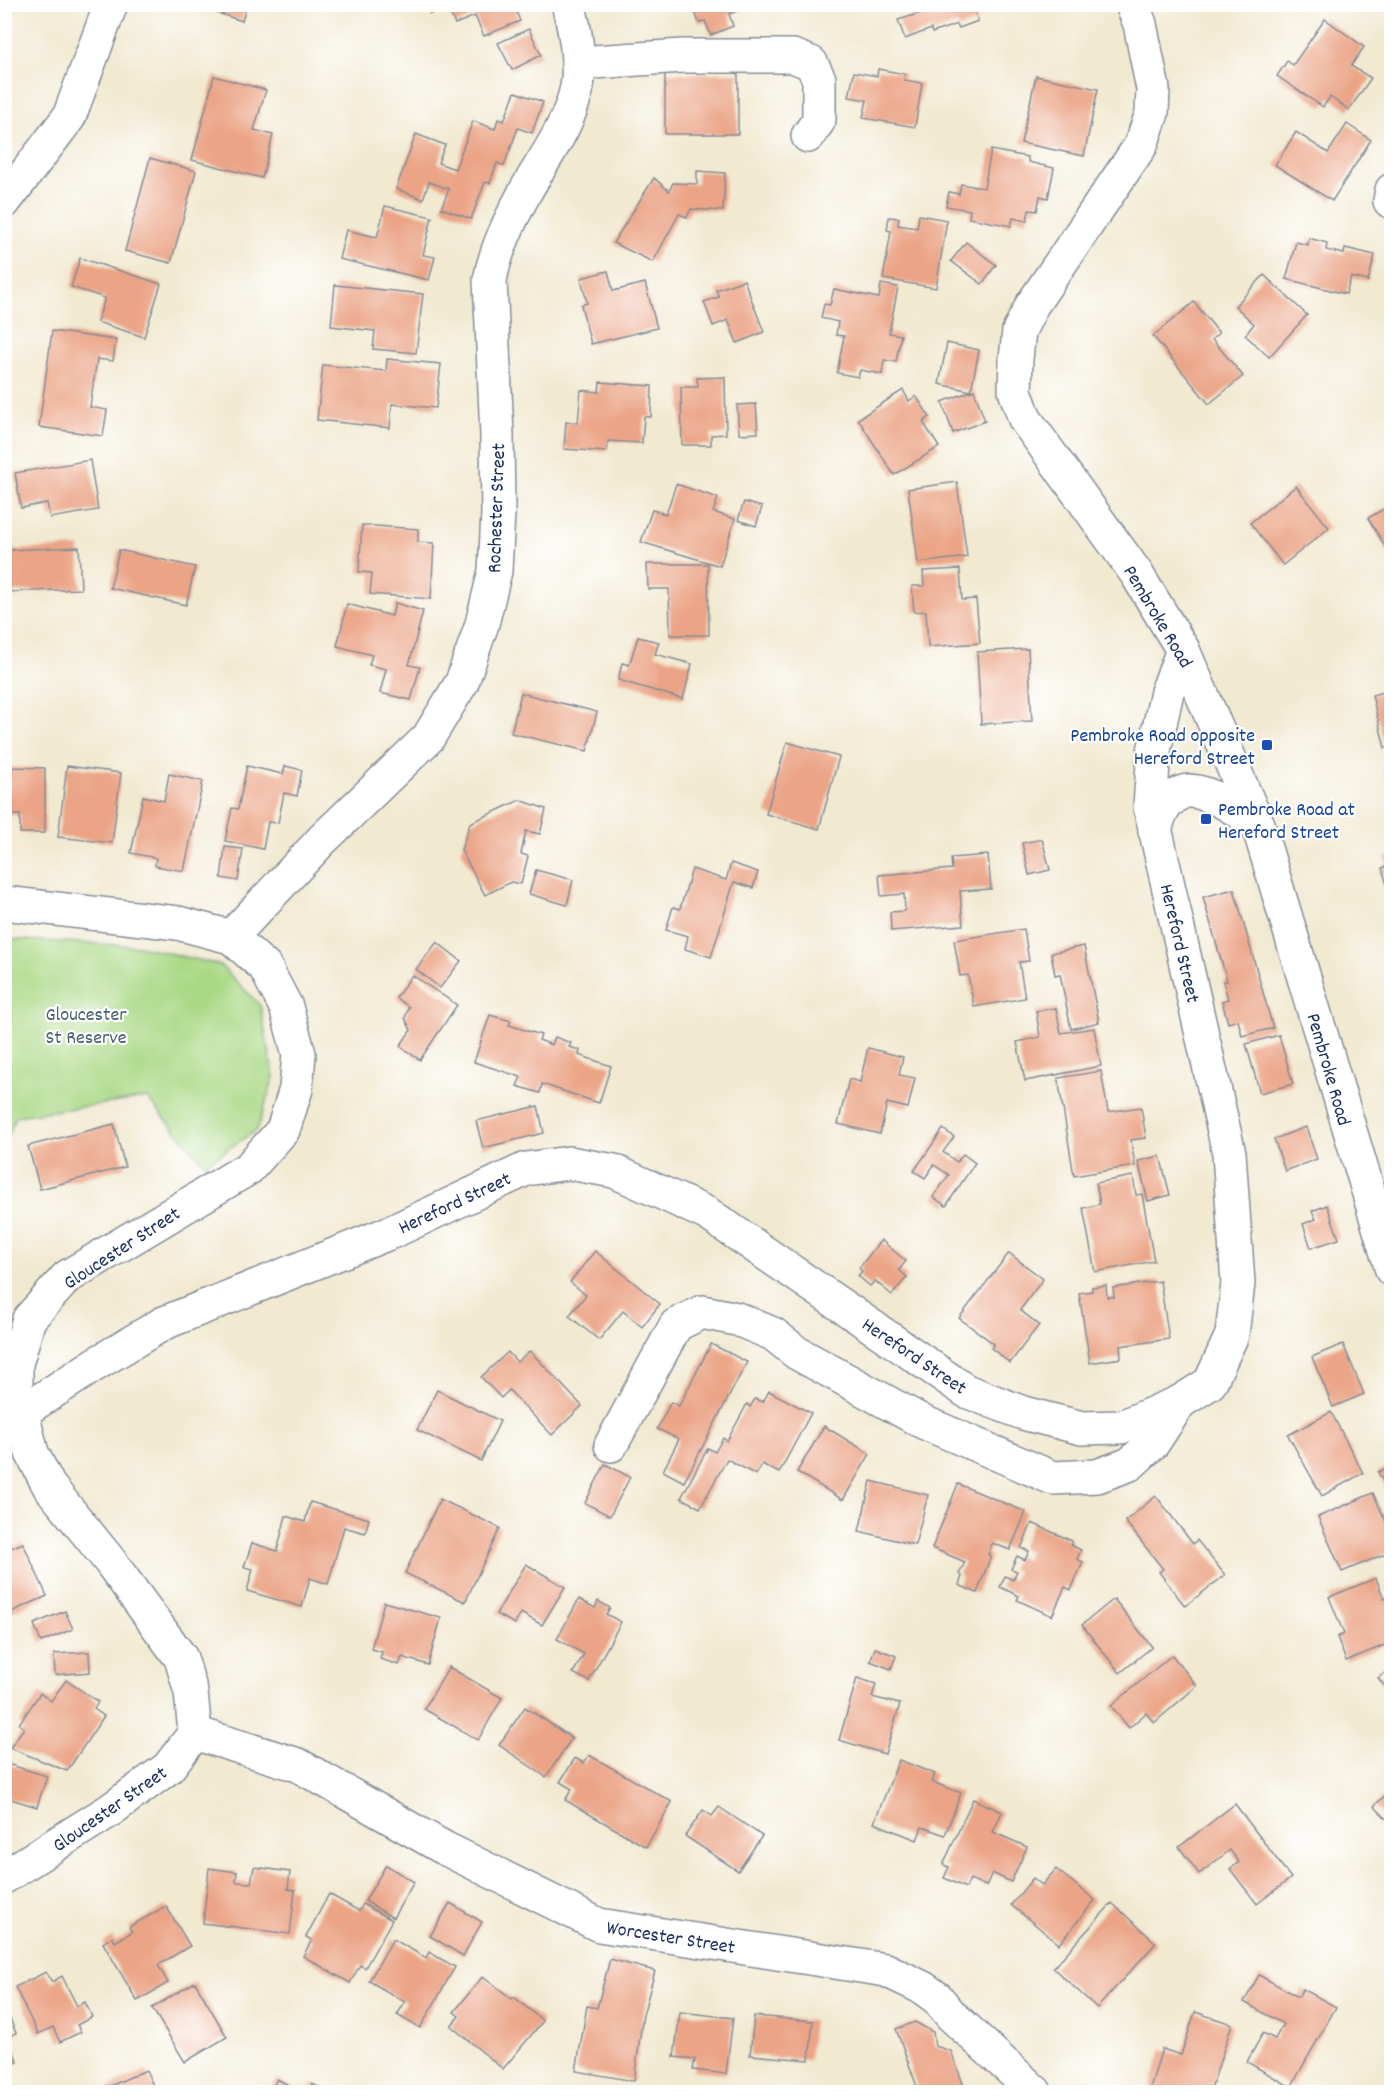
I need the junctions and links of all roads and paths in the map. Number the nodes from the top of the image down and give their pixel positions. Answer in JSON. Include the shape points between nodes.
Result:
{"nodes":[{"id":1,"x":111,"y":4,"type":"edge"},
{"id":2,"x":568,"y":4,"type":"edge"},
{"id":3,"x":1132,"y":4,"type":"edge"},
{"id":4,"x":578,"y":63,"type":"junction"},
{"id":5,"x":808,"y":136,"type":"dead end"},
{"id":6,"x":4,"y":202,"type":"edge"},
{"id":7,"x":1183,"y":650,"type":"junction"},
{"id":8,"x":1258,"y":825,"type":"junction"},
{"id":9,"x":1155,"y":831,"type":"junction"},
{"id":10,"x":4,"y":903,"type":"edge"},
{"id":11,"x":231,"y":937,"type":"junction"},
{"id":12,"x":1392,"y":1270,"type":"edge"},
{"id":13,"x":1180,"y":1402,"type":"junction"},
{"id":14,"x":22,"y":1412,"type":"junction"},
{"id":15,"x":611,"y":1445,"type":"dead end"},
{"id":16,"x":195,"y":1732,"type":"junction"},
{"id":17,"x":4,"y":1878,"type":"edge"},
{"id":18,"x":1035,"y":2092,"type":"edge"}],
"edges":[{"from":1,"to":6,"type":"street","via":[[69,117]]},
{"from":2,"to":4,"type":"street","name":"Rochester Street"},
{"from":3,"to":7,"type":"street","name":"Pembroke Road","via":[[1153,89],[1152,113],[1142,145],[1032,305],[1019,331],[1015,391],[1025,419],[1136,573]]},
{"from":4,"to":5,"type":"street","via":[[683,56],[793,57],[811,63],[819,79],[819,120]]},
{"from":4,"to":11,"type":"street","name":"Rochester Street","via":[[572,108],[501,240],[490,280],[497,435],[495,571],[462,682],[428,738],[323,839]]},
{"from":7,"to":8,"type":"street","name":"Pembroke Road"},
{"from":7,"to":9,"type":"street","name":"Hereford Street","via":[[1167,692],[1154,751],[1150,806]]},
{"from":8,"to":9,"type":"street","via":[[1233,807],[1189,790],[1176,795],[1161,812]]},
{"from":8,"to":12,"type":"street","name":"Pembroke Road"},
{"from":9,"to":13,"type":"street","name":"Hereford Street","via":[[1229,1153],[1238,1283],[1232,1335],[1210,1383]]},
{"from":10,"to":11,"type":"street","name":"Gloucester Street","via":[[178,923]]},
{"from":11,"to":14,"type":"street","name":"Gloucester Street","via":[[265,967],[286,1006],[299,1054],[296,1089],[283,1130],[249,1168],[67,1277],[29,1319],[16,1364],[16,1389]]},
{"from":13,"to":14,"type":"street","name":"Hereford Street","via":[[1121,1426],[1082,1428],[1023,1413],[966,1391],[708,1214],[614,1171],[569,1163],[526,1169],[394,1231],[164,1323]]},
{"from":13,"to":15,"type":"street","via":[[1153,1443],[1130,1464],[1097,1476],[1053,1478],[923,1422],[797,1353],[773,1335],[737,1319],[702,1312],[676,1325]]},
{"from":14,"to":16,"type":"street","name":"Gloucester Street","via":[[32,1453],[49,1486],[181,1658],[191,1692]]},
{"from":16,"to":17,"type":"street","name":"Gloucester Street","via":[[168,1768]]},
{"from":16,"to":18,"type":"street","name":"Worcester Street","via":[[298,1765],[444,1848],[599,1925],[886,1970],[937,1998]]}]}
